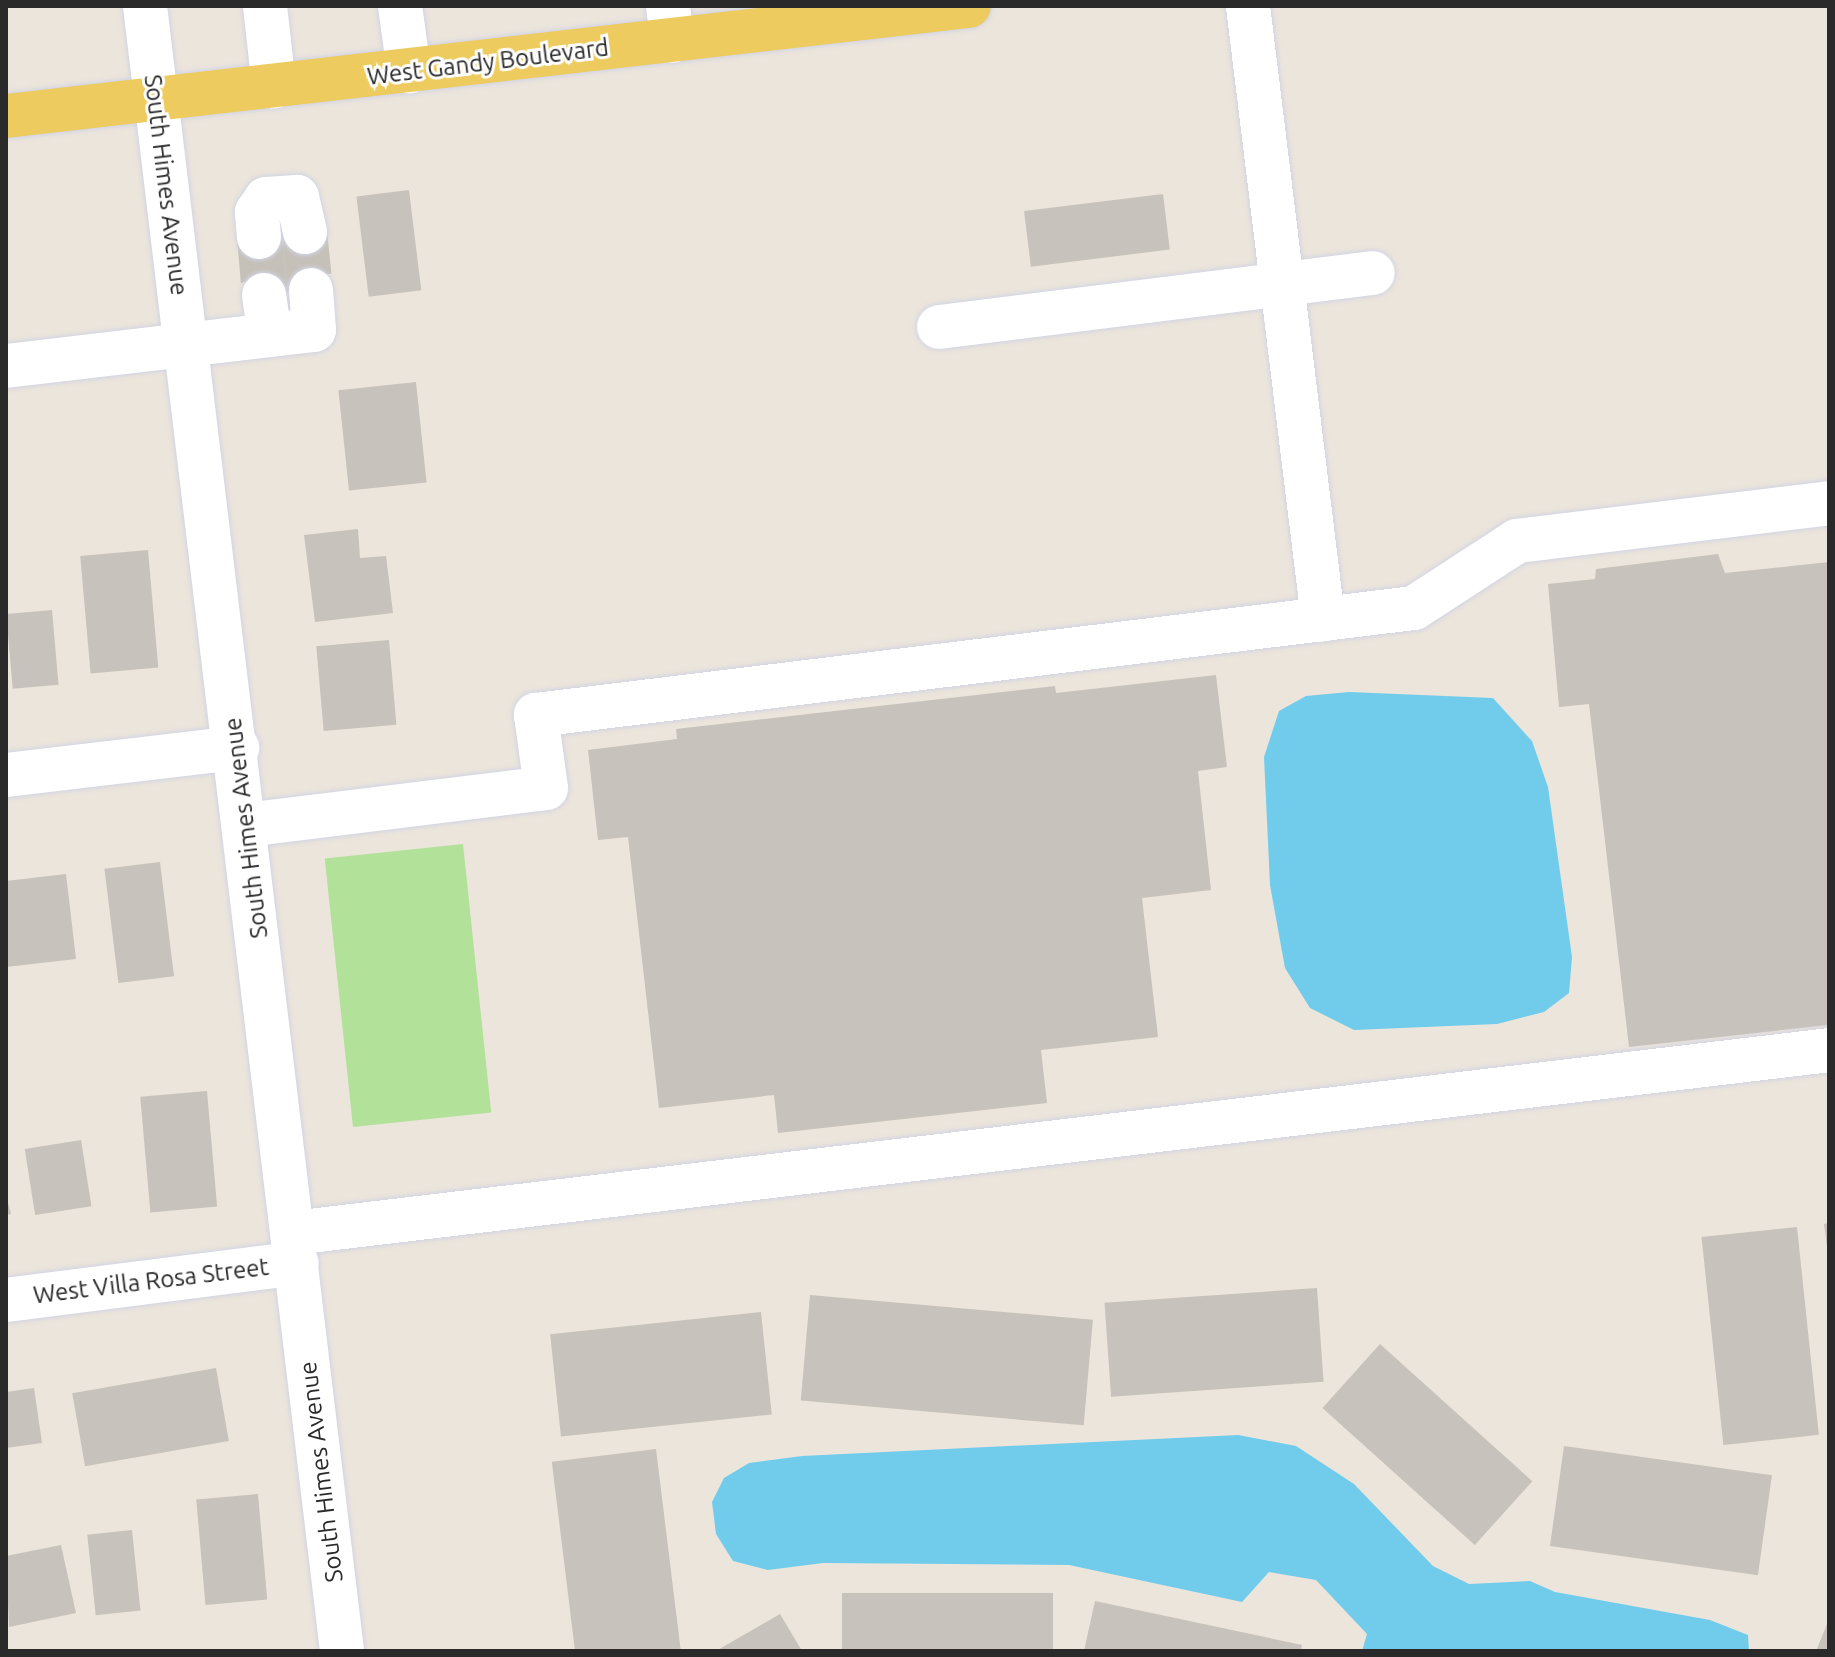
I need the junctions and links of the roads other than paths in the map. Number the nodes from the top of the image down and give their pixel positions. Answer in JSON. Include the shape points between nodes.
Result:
{"nodes":[{"id":1,"x":145,"y":6,"type":"edge"},
{"id":2,"x":265,"y":6,"type":"edge"},
{"id":3,"x":400,"y":6,"type":"edge"},
{"id":4,"x":969,"y":6,"type":"edge"},
{"id":5,"x":1248,"y":6,"type":"edge"},
{"id":6,"x":853,"y":13,"type":"edge"},
{"id":7,"x":769,"y":18,"type":"edge"},
{"id":8,"x":670,"y":23,"type":"edge"},
{"id":9,"x":409,"y":71,"type":"junction"},
{"id":10,"x":274,"y":86,"type":"junction"},
{"id":11,"x":154,"y":100,"type":"junction"},
{"id":12,"x":6,"y":116,"type":"edge"},
{"id":13,"x":305,"y":232,"type":"tunnel mouth"},
{"id":14,"x":259,"y":237,"type":"tunnel mouth"},
{"id":15,"x":1373,"y":273,"type":"dead end"},
{"id":16,"x":1282,"y":284,"type":"junction"},
{"id":17,"x":311,"y":290,"type":"tunnel mouth"},
{"id":18,"x":939,"y":327,"type":"dead end"},
{"id":19,"x":187,"y":342,"type":"junction"},
{"id":20,"x":6,"y":366,"type":"edge"},
{"id":21,"x":1829,"y":503,"type":"edge"},
{"id":22,"x":1323,"y":619,"type":"junction"},
{"id":23,"x":237,"y":748,"type":"junction"},
{"id":24,"x":6,"y":775,"type":"edge"},
{"id":25,"x":246,"y":825,"type":"junction"},
{"id":26,"x":1829,"y":1050,"type":"edge"},
{"id":27,"x":295,"y":1248,"type":"junction"},
{"id":28,"x":6,"y":1300,"type":"edge"},
{"id":29,"x":342,"y":1651,"type":"edge"}],
"edges":[{"from":1,"to":11,"type":"street","name":"South Himes Avenue"},
{"from":2,"to":10,"type":"street"},
{"from":3,"to":9,"type":"street"},
{"from":4,"to":6,"type":"main road","name":"West Gandy Boulevard"},
{"from":5,"to":16,"type":"street"},
{"from":6,"to":7,"type":"main road","name":"West Gandy Boulevard"},
{"from":7,"to":8,"type":"main road","name":"West Gandy Boulevard"},
{"from":8,"to":9,"type":"main road","name":"West Gandy Boulevard"},
{"from":9,"to":10,"type":"main road","name":"West Gandy Boulevard"},
{"from":10,"to":11,"type":"main road","name":"West Gandy Boulevard"},
{"from":11,"to":12,"type":"main road","name":"West Gandy Boulevard"},
{"from":11,"to":19,"type":"street","name":"South Himes Avenue"},
{"from":13,"to":14,"type":"street","via":[[297,197],[266,199],[257,212]]},
{"from":15,"to":16,"type":"street"},
{"from":16,"to":18,"type":"street"},
{"from":16,"to":22,"type":"street"},
{"from":17,"to":19,"type":"street","via":[[314,330],[267,315]]},
{"from":19,"to":20,"type":"street"},
{"from":19,"to":23,"type":"street","name":"South Himes Avenue"},
{"from":21,"to":22,"type":"street","via":[[1517,541],[1414,608]]},
{"from":22,"to":25,"type":"street","via":[[536,715],[546,788]]},
{"from":23,"to":24,"type":"street"},
{"from":23,"to":25,"type":"street","name":"South Himes Avenue"},
{"from":25,"to":27,"type":"street","name":"South Himes Avenue"},
{"from":26,"to":27,"type":"street","name":"West Villa Rosa Street"},
{"from":27,"to":28,"type":"street","name":"West Villa Rosa Street"},
{"from":27,"to":29,"type":"street","name":"South Himes Avenue"}]}
